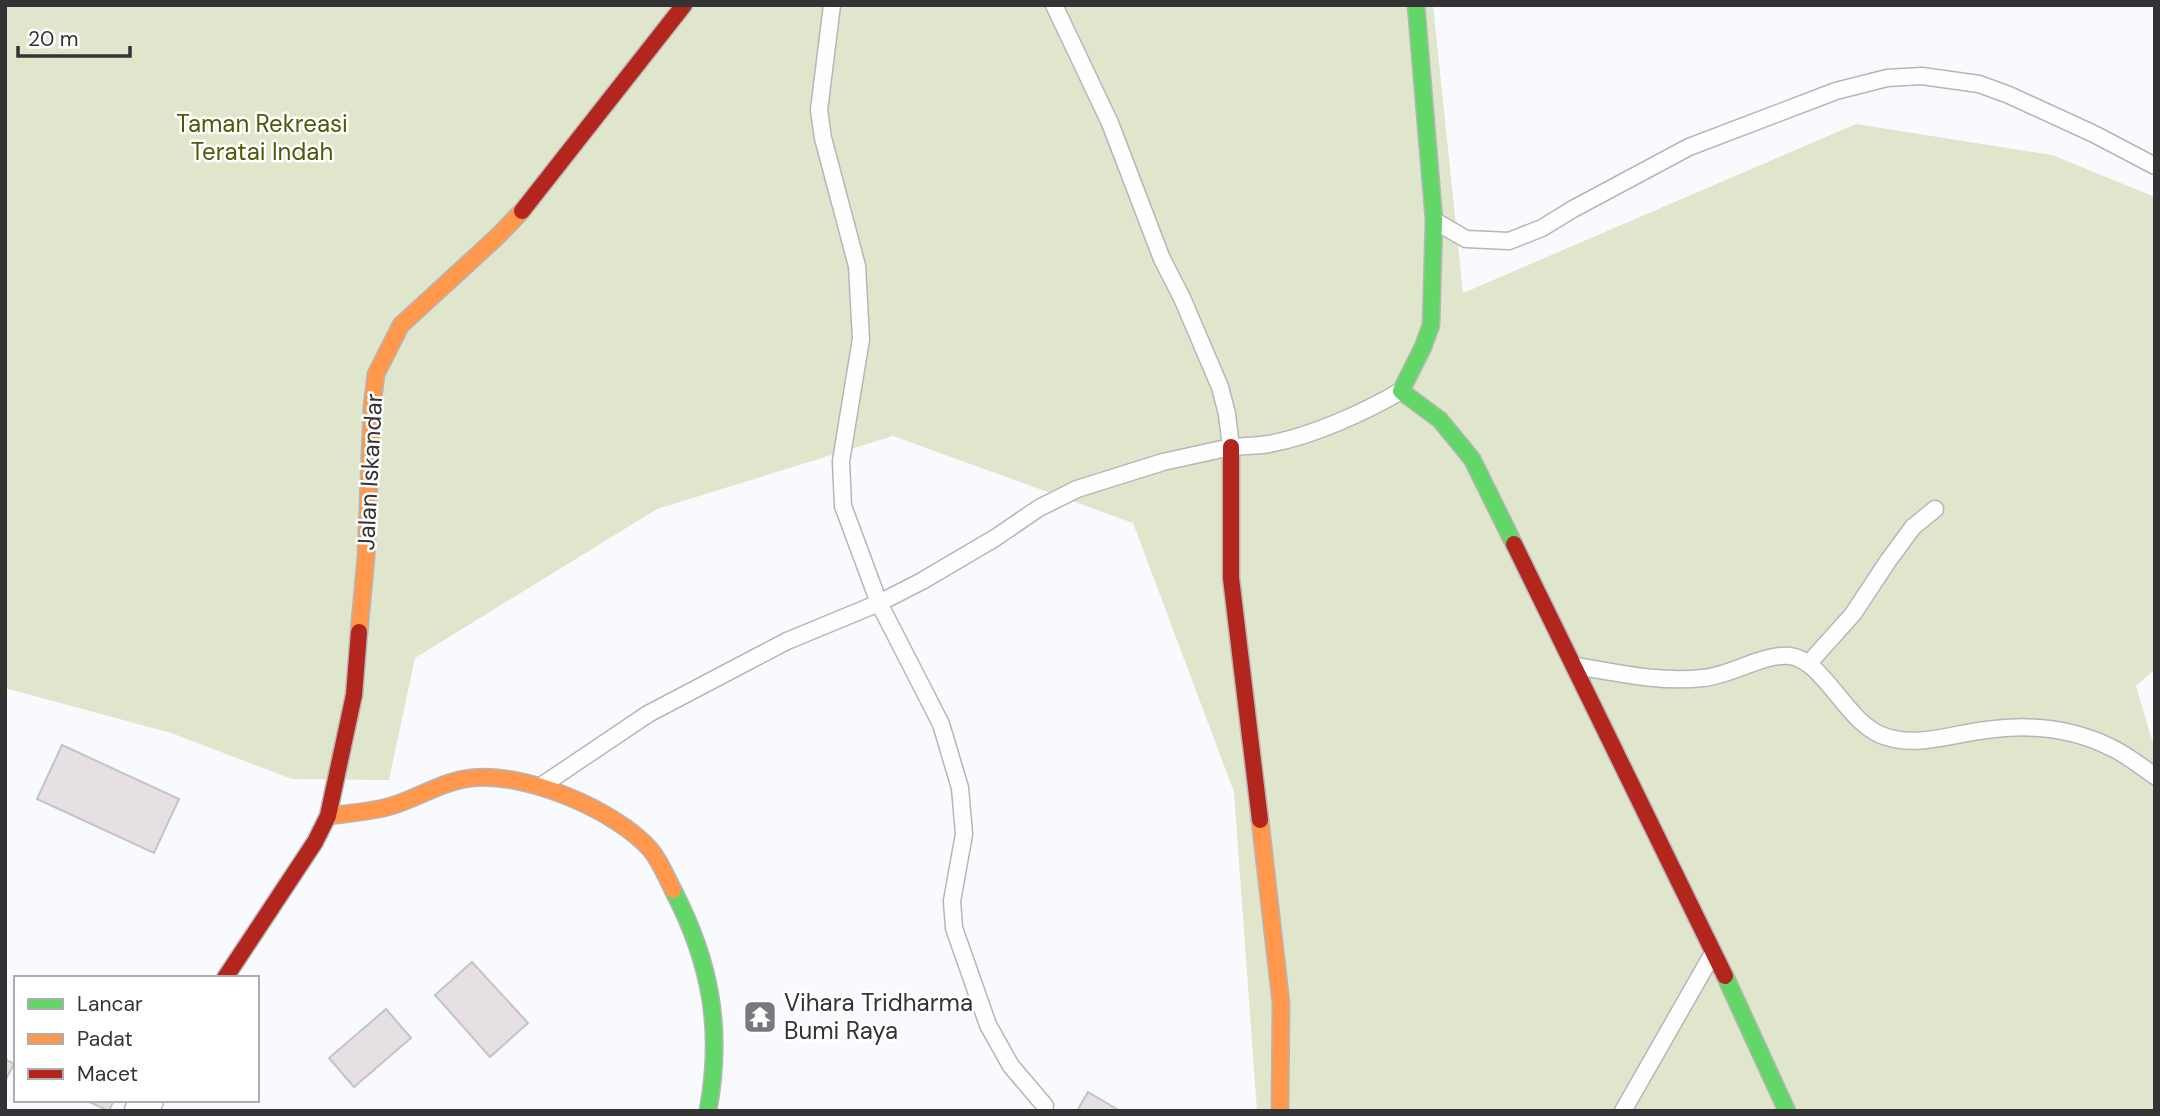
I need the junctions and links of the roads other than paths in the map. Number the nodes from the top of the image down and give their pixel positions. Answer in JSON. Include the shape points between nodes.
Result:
{"nodes":[{"id":1,"x":684,"y":5,"type":"edge"},
{"id":2,"x":832,"y":5,"type":"edge"},
{"id":3,"x":1054,"y":5,"type":"edge"},
{"id":4,"x":1416,"y":5,"type":"edge"},
{"id":5,"x":2155,"y":166,"type":"edge"},
{"id":6,"x":1434,"y":220,"type":"junction"},
{"id":7,"x":1401,"y":391,"type":"junction"},
{"id":8,"x":1231,"y":447,"type":"junction"},
{"id":9,"x":1935,"y":509,"type":"dead end"},
{"id":10,"x":879,"y":603,"type":"junction"},
{"id":11,"x":1809,"y":663,"type":"junction"},
{"id":12,"x":1574,"y":666,"type":"junction"},
{"id":13,"x":2155,"y":776,"type":"edge"},
{"id":14,"x":542,"y":786,"type":"junction"},
{"id":15,"x":328,"y":816,"type":"junction"},
{"id":16,"x":1714,"y":952,"type":"junction"},
{"id":17,"x":226,"y":976,"type":"edge"},
{"id":18,"x":1045,"y":1106,"type":"dead end"},
{"id":19,"x":708,"y":1111,"type":"edge"},
{"id":20,"x":1280,"y":1111,"type":"edge"},
{"id":21,"x":1623,"y":1111,"type":"edge"},
{"id":22,"x":1787,"y":1111,"type":"edge"}],
"edges":[{"from":1,"to":15,"type":"street","name":"Jalan Iskandar","via":[[521,212],[401,324],[376,374],[354,695]]},
{"from":2,"to":10,"type":"lane","via":[[819,110],[822,138],[857,266],[861,339],[841,461],[843,506]]},
{"from":3,"to":8,"type":"lane","via":[[1110,123],[1162,259],[1220,387]]},
{"from":4,"to":6,"type":"street"},
{"from":5,"to":6,"type":"lane","via":[[1979,84],[1923,76],[1888,78],[1836,91],[1689,147],[1542,228],[1508,241],[1466,239]]},
{"from":6,"to":7,"type":"street","via":[[1431,325]]},
{"from":7,"to":8,"type":"lane","via":[[1368,410],[1305,433],[1269,444]]},
{"from":7,"to":12,"type":"street","via":[[1440,420],[1472,459]]},
{"from":8,"to":10,"type":"lane","via":[[1077,489]]},
{"from":8,"to":20,"type":"street","via":[[1231,578],[1281,1003]]},
{"from":9,"to":11,"type":"lane","via":[[1913,527],[1853,614]]},
{"from":10,"to":14,"type":"lane","via":[[787,641],[648,714]]},
{"from":10,"to":18,"type":"lane","via":[[941,724],[960,788],[964,834],[952,901],[954,928],[988,1025],[1011,1066]]},
{"from":11,"to":12,"type":"lane","via":[[1790,656],[1706,678],[1663,681]]},
{"from":11,"to":13,"type":"lane","via":[[1852,714],[1880,735],[1913,742],[2028,726],[2080,734],[2112,747]]},
{"from":12,"to":16,"type":"street"},
{"from":14,"to":15,"type":"street","via":[[480,777],[444,784],[392,806]]},
{"from":14,"to":19,"type":"street","via":[[615,820],[651,849],[688,915],[707,970],[717,1028]]},
{"from":15,"to":17,"type":"street","name":"Jalan Iskandar"},
{"from":16,"to":21,"type":"lane"},
{"from":16,"to":22,"type":"street"}]}
